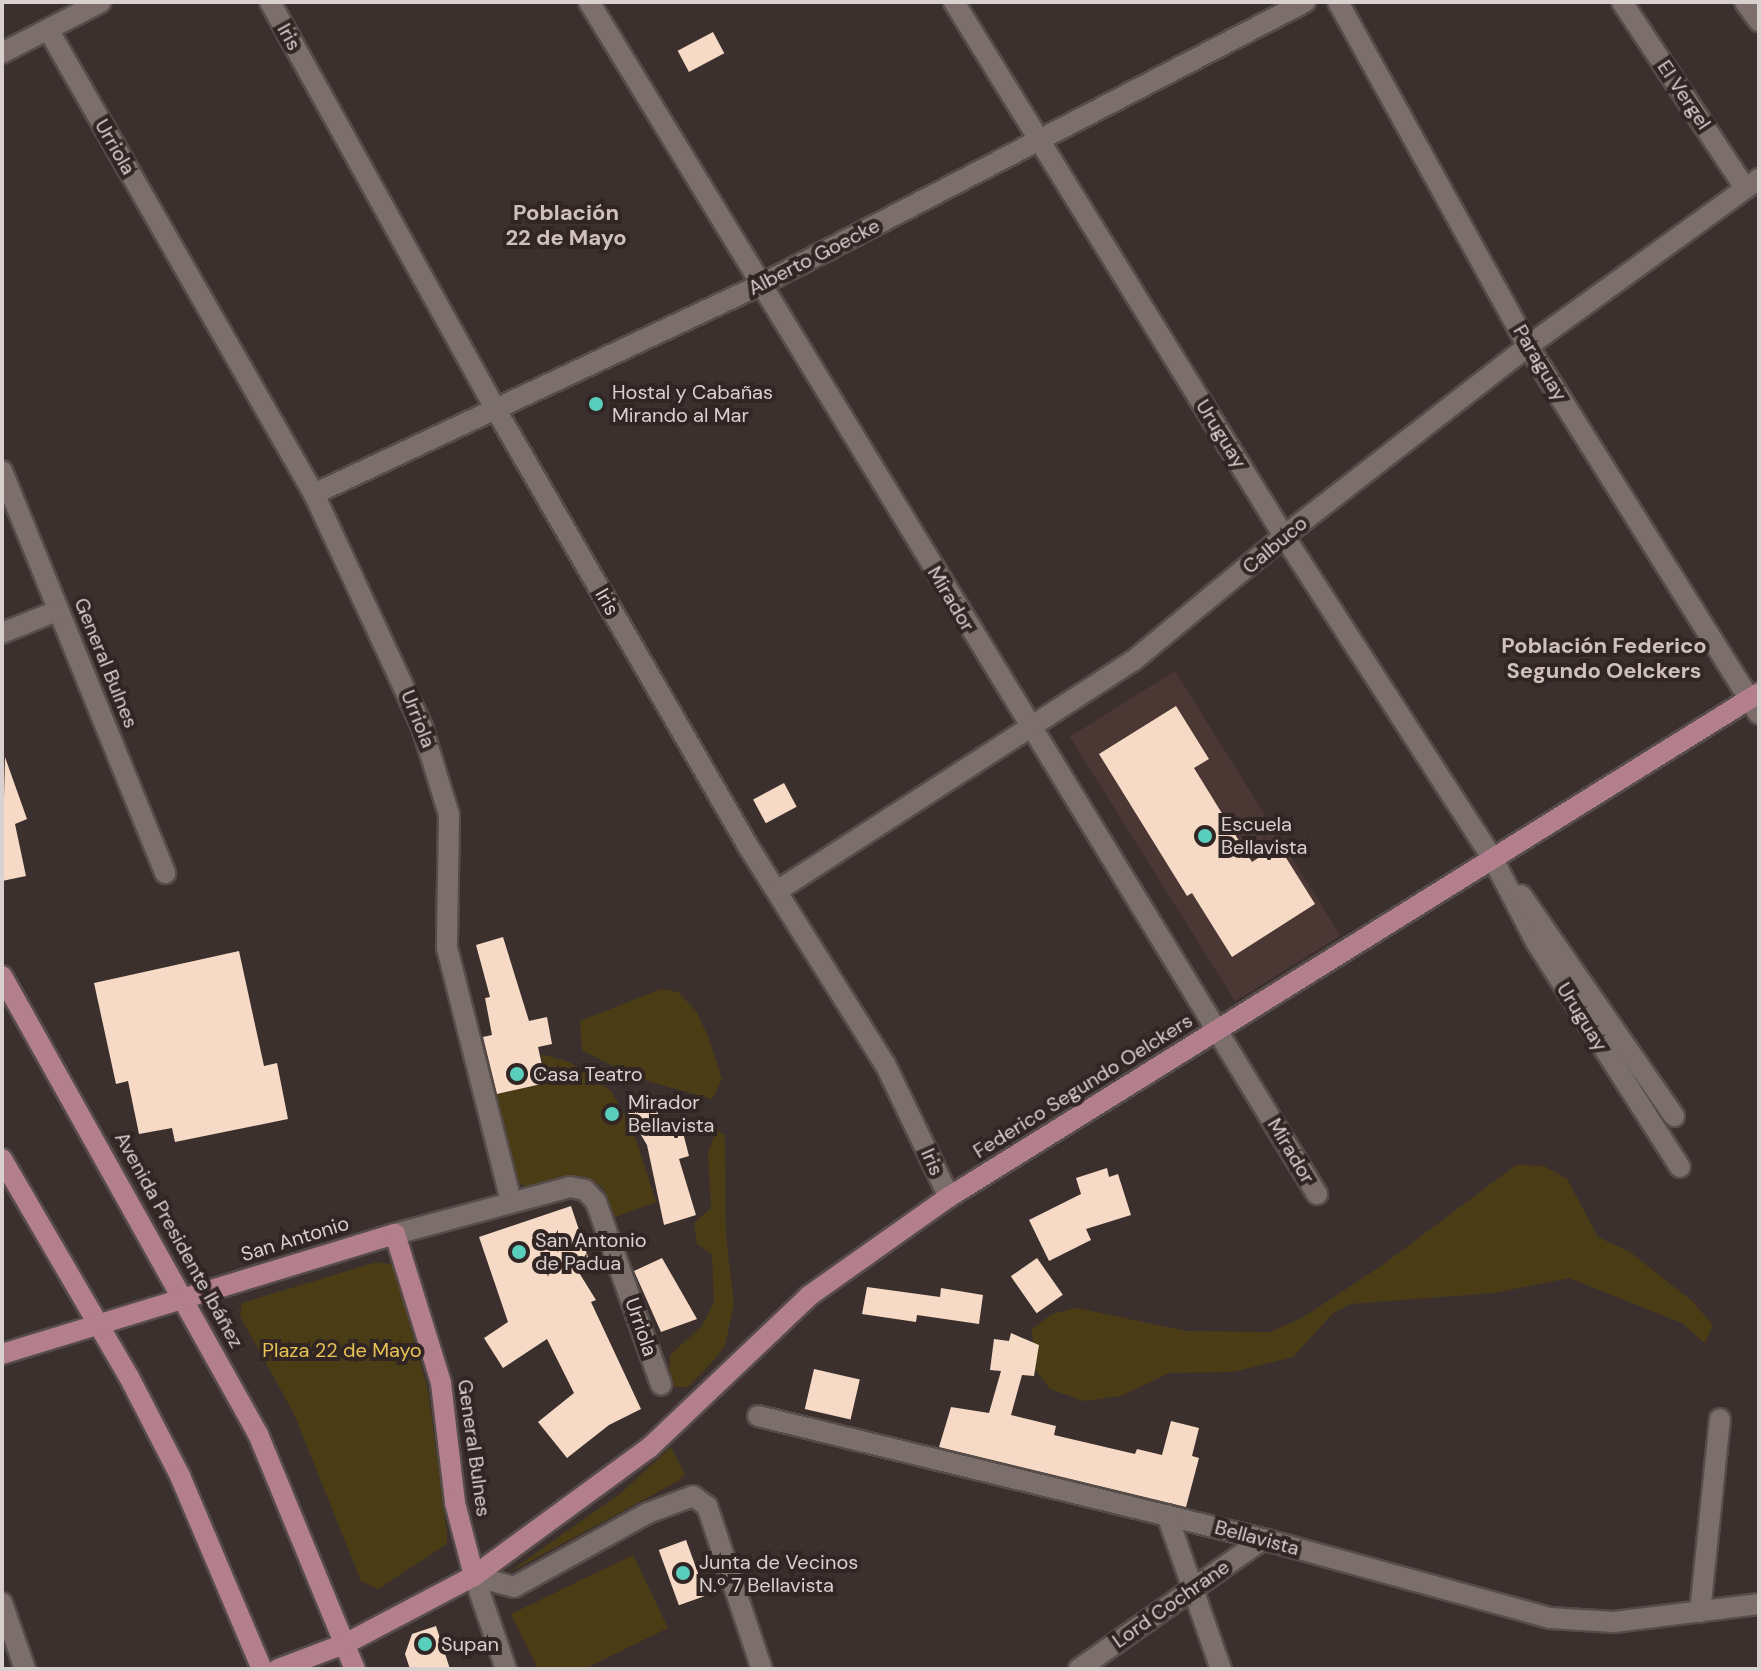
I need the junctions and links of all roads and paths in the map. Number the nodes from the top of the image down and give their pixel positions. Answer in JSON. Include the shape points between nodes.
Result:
{"nodes":[{"id":1,"x":101,"y":2,"type":"edge"},
{"id":2,"x":270,"y":2,"type":"edge"},
{"id":3,"x":589,"y":2,"type":"edge"},
{"id":4,"x":954,"y":2,"type":"edge"},
{"id":5,"x":1305,"y":2,"type":"edge"},
{"id":6,"x":1338,"y":2,"type":"edge"},
{"id":7,"x":1622,"y":2,"type":"edge"},
{"id":8,"x":1745,"y":2,"type":"edge"},
{"id":9,"x":1759,"y":21,"type":"edge"},
{"id":10,"x":49,"y":31,"type":"junction"},
{"id":11,"x":2,"y":53,"type":"edge"},
{"id":12,"x":1041,"y":142,"type":"junction"},
{"id":13,"x":1752,"y":183,"type":"edge"},
{"id":14,"x":760,"y":285,"type":"junction"},
{"id":15,"x":1528,"y":346,"type":"junction"},
{"id":16,"x":495,"y":408,"type":"junction"},
{"id":17,"x":2,"y":471,"type":"edge"},
{"id":18,"x":314,"y":494,"type":"junction"},
{"id":19,"x":1284,"y":536,"type":"junction"},
{"id":20,"x":59,"y":610,"type":"junction"},
{"id":21,"x":2,"y":633,"type":"edge"},
{"id":22,"x":1756,"y":702,"type":"edge"},
{"id":23,"x":1029,"y":728,"type":"junction"},
{"id":24,"x":1494,"y":861,"type":"junction"},
{"id":25,"x":165,"y":873,"type":"dead end"},
{"id":26,"x":777,"y":891,"type":"junction"},
{"id":27,"x":2,"y":976,"type":"edge"},
{"id":28,"x":1218,"y":1031,"type":"junction"},
{"id":29,"x":1674,"y":1116,"type":"dead end"},
{"id":30,"x":2,"y":1159,"type":"edge"},
{"id":31,"x":1680,"y":1167,"type":"dead end"},
{"id":32,"x":1317,"y":1194,"type":"dead end"},
{"id":33,"x":949,"y":1197,"type":"junction"},
{"id":34,"x":511,"y":1201,"type":"junction"},
{"id":35,"x":395,"y":1234,"type":"junction"},
{"id":36,"x":184,"y":1297,"type":"junction"},
{"id":37,"x":97,"y":1324,"type":"junction"},
{"id":38,"x":2,"y":1354,"type":"edge"},
{"id":39,"x":661,"y":1385,"type":"dead end"},
{"id":40,"x":758,"y":1416,"type":"dead end"},
{"id":41,"x":1720,"y":1419,"type":"dead end"},
{"id":42,"x":1167,"y":1515,"type":"junction"},
{"id":43,"x":1263,"y":1539,"type":"junction"},
{"id":44,"x":474,"y":1576,"type":"junction"},
{"id":45,"x":1193,"y":1589,"type":"junction"},
{"id":46,"x":2,"y":1603,"type":"edge"},
{"id":47,"x":1759,"y":1604,"type":"edge"},
{"id":48,"x":1700,"y":1612,"type":"junction"},
{"id":49,"x":347,"y":1643,"type":"junction"},
{"id":50,"x":25,"y":1669,"type":"edge"},
{"id":51,"x":262,"y":1669,"type":"edge"},
{"id":52,"x":278,"y":1669,"type":"edge"},
{"id":53,"x":355,"y":1669,"type":"edge"},
{"id":54,"x":506,"y":1669,"type":"edge"},
{"id":55,"x":762,"y":1669,"type":"edge"},
{"id":56,"x":1079,"y":1669,"type":"edge"},
{"id":57,"x":1221,"y":1669,"type":"edge"}],
"edges":[{"from":1,"to":10,"type":"street"},
{"from":2,"to":16,"type":"street","name":"Iris"},
{"from":3,"to":14,"type":"street","name":"Mirador"},
{"from":4,"to":12,"type":"street","name":"Uruguay"},
{"from":5,"to":12,"type":"street","name":"Alberto Goecke"},
{"from":6,"to":15,"type":"street","name":"Paraguay"},
{"from":7,"to":13,"type":"street","name":"El Vergel"},
{"from":8,"to":9,"type":"street"},
{"from":10,"to":11,"type":"street"},
{"from":10,"to":18,"type":"street","name":"Urriola"},
{"from":12,"to":14,"type":"street","name":"Alberto Goecke"},
{"from":12,"to":19,"type":"street","name":"Uruguay"},
{"from":13,"to":15,"type":"street","name":"Calbuco"},
{"from":14,"to":16,"type":"street","name":"Alberto Goecke"},
{"from":14,"to":23,"type":"street","name":"Mirador"},
{"from":15,"to":19,"type":"street","name":"Calbuco"},
{"from":15,"to":22,"type":"street","name":"Paraguay"},
{"from":16,"to":18,"type":"street","name":"Alberto Goecke"},
{"from":16,"to":26,"type":"street","name":"Iris"},
{"from":17,"to":20,"type":"street","name":"General Bulnes"},
{"from":18,"to":34,"type":"street","name":"Urriola","via":[[422,727],[446,797],[452,869],[447,948]]},
{"from":19,"to":23,"type":"street","name":"Calbuco","via":[[1133,661]]},
{"from":19,"to":24,"type":"street","name":"Uruguay"},
{"from":20,"to":21,"type":"street"},
{"from":20,"to":25,"type":"street","name":"General Bulnes"},
{"from":22,"to":24,"type":"main road","name":"Federico Segundo Oelckers"},
{"from":23,"to":26,"type":"street","name":"Calbuco"},
{"from":23,"to":28,"type":"street","name":"Mirador"},
{"from":24,"to":28,"type":"main road","name":"Federico Segundo Oelckers"},
{"from":24,"to":29,"type":"street","name":"Uruguay","via":[[1538,916]]},
{"from":24,"to":31,"type":"street","name":"Uruguay","via":[[1536,942]]},
{"from":26,"to":33,"type":"street","name":"Iris","via":[[885,1064]]},
{"from":27,"to":36,"type":"main road","name":"Avenida Presidente Ibáñez"},
{"from":28,"to":32,"type":"street","name":"Mirador"},
{"from":28,"to":33,"type":"main road","name":"Federico Segundo Oelckers"},
{"from":30,"to":37,"type":"main road"},
{"from":33,"to":44,"type":"main road","name":"Federico Segundo Oelckers","via":[[809,1296],[649,1448]]},
{"from":34,"to":35,"type":"street","name":"San Antonio"},
{"from":34,"to":39,"type":"street","name":"Urriola","via":[[570,1187],[585,1190],[596,1202]]},
{"from":35,"to":36,"type":"main road","name":"San Antonio"},
{"from":35,"to":44,"type":"main road","name":"General Bulnes","via":[[441,1383],[455,1503]]},
{"from":36,"to":37,"type":"main road","name":"San Antonio"},
{"from":36,"to":49,"type":"main road","name":"Avenida Presidente Ibáñez","via":[[258,1434]]},
{"from":37,"to":38,"type":"main road","name":"San Antonio"},
{"from":37,"to":51,"type":"main road","via":[[180,1476]]},
{"from":40,"to":42,"type":"street","name":"Bellavista"},
{"from":41,"to":48,"type":"street"},
{"from":42,"to":43,"type":"street","name":"Bellavista"},
{"from":42,"to":45,"type":"street"},
{"from":43,"to":45,"type":"street","name":"Lord Cochrane"},
{"from":43,"to":48,"type":"street","name":"Bellavista","via":[[1550,1618],[1614,1622]]},
{"from":44,"to":49,"type":"main road","name":"Federico Segundo Oelckers"},
{"from":44,"to":54,"type":"street","name":"General Bulnes"},
{"from":44,"to":55,"type":"street","via":[[514,1587],[661,1506],[685,1497],[701,1499]]},
{"from":45,"to":56,"type":"street","name":"Lord Cochrane"},
{"from":45,"to":57,"type":"street"},
{"from":46,"to":50,"type":"street"},
{"from":47,"to":48,"type":"street","name":"Bellavista"},
{"from":49,"to":52,"type":"main road","name":"Federico Segundo Oelckers"},
{"from":49,"to":53,"type":"main road","name":"Avenida Presidente Ibáñez"}]}
